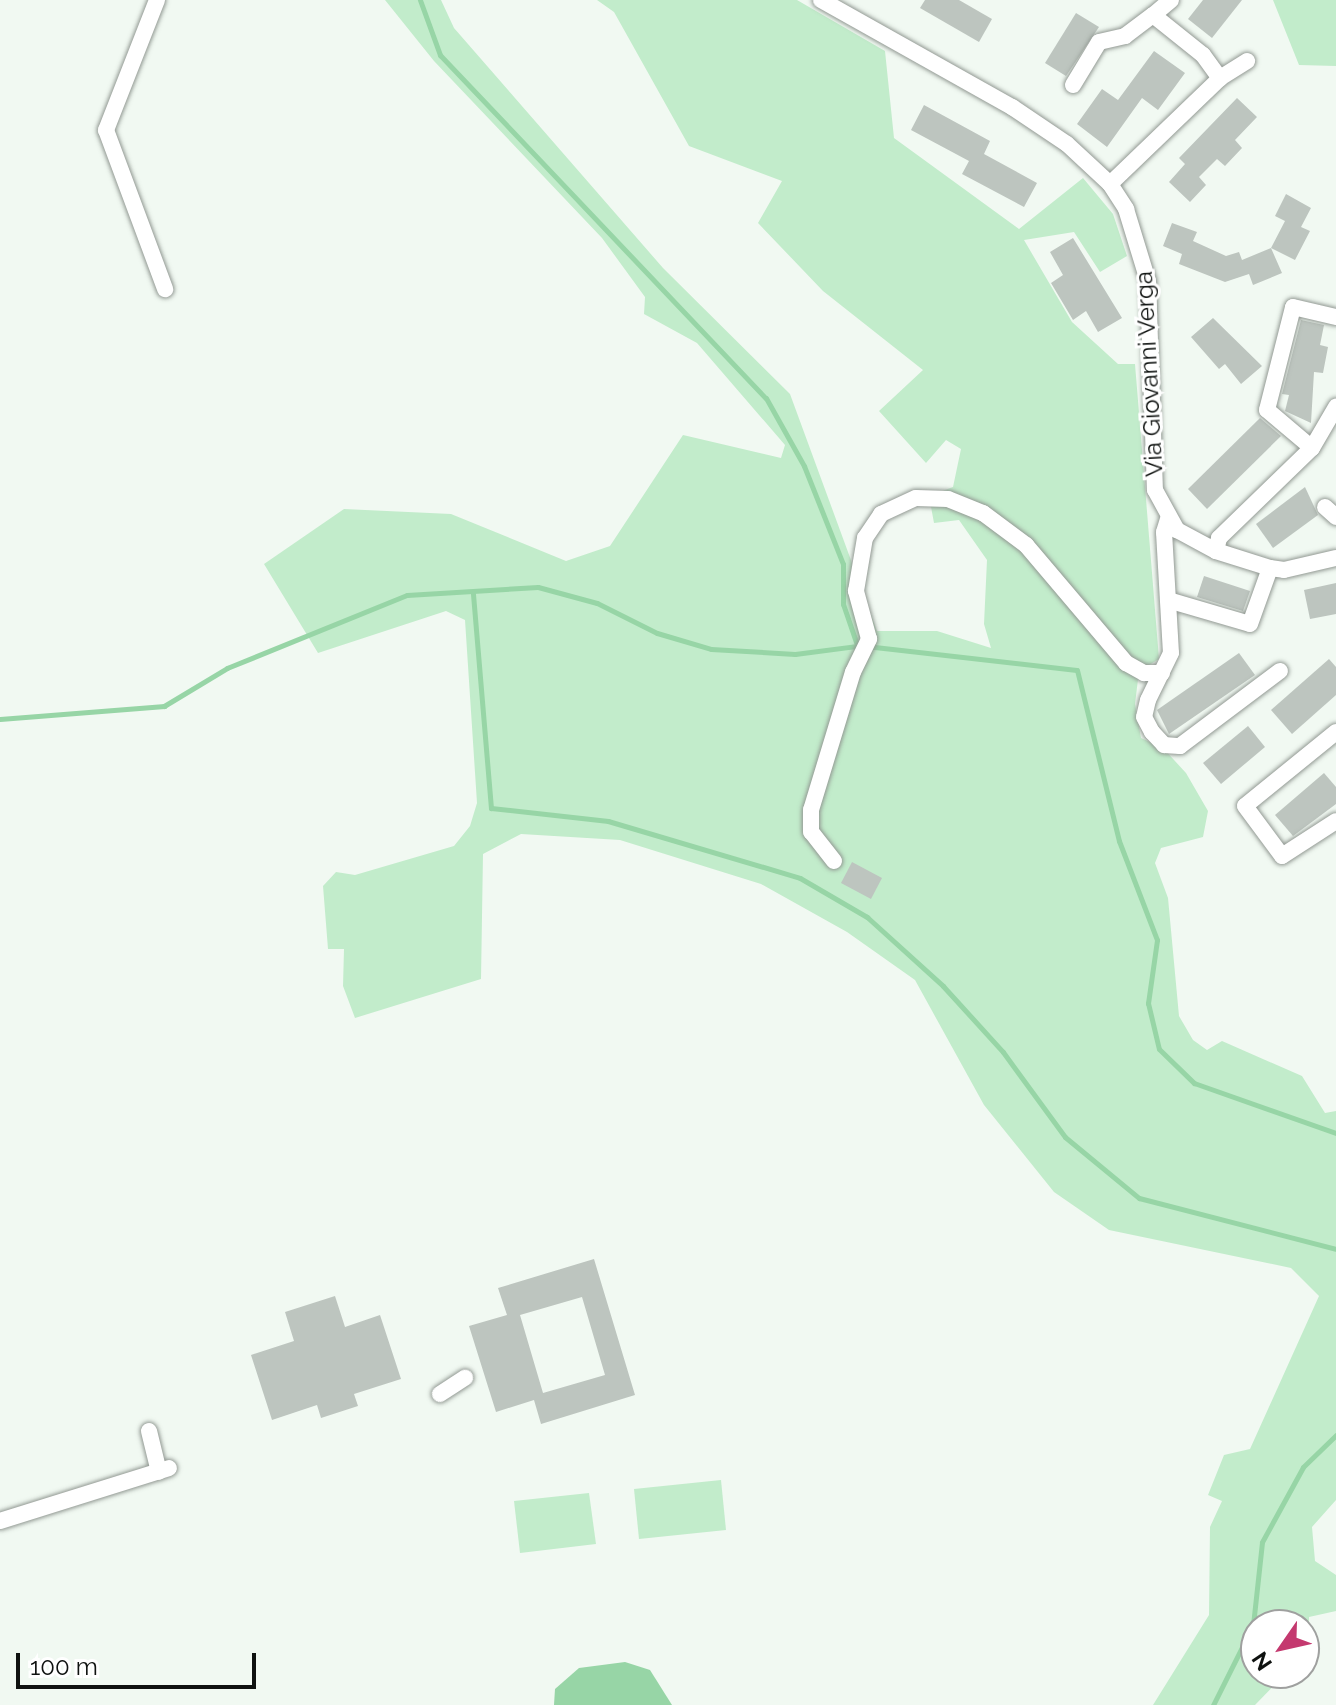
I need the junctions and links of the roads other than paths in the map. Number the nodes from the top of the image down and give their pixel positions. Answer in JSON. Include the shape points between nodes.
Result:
{"nodes":[{"id":1,"x":157,"y":0,"type":"edge"},
{"id":2,"x":821,"y":0,"type":"edge"},
{"id":3,"x":1171,"y":0,"type":"edge"},
{"id":4,"x":1153,"y":15,"type":"junction"},
{"id":5,"x":1247,"y":61,"type":"dead end"},
{"id":6,"x":1220,"y":78,"type":"junction"},
{"id":7,"x":1073,"y":85,"type":"dead end"},
{"id":8,"x":1110,"y":184,"type":"junction"},
{"id":9,"x":165,"y":289,"type":"dead end"},
{"id":10,"x":1336,"y":317,"type":"edge"},
{"id":11,"x":1336,"y":407,"type":"edge"},
{"id":12,"x":1312,"y":448,"type":"junction"},
{"id":13,"x":1168,"y":519,"type":"junction"},
{"id":14,"x":1216,"y":551,"type":"junction"},
{"id":15,"x":1336,"y":558,"type":"edge"},
{"id":16,"x":1270,"y":568,"type":"junction"},
{"id":17,"x":1168,"y":600,"type":"junction"},
{"id":18,"x":1280,"y":671,"type":"dead end"},
{"id":19,"x":1162,"y":673,"type":"junction"},
{"id":20,"x":1336,"y":732,"type":"edge"},
{"id":21,"x":1336,"y":821,"type":"edge"},
{"id":22,"x":834,"y":861,"type":"dead end"},
{"id":23,"x":465,"y":1378,"type":"dead end"},
{"id":24,"x":440,"y":1394,"type":"dead end"},
{"id":25,"x":149,"y":1431,"type":"dead end"},
{"id":26,"x":0,"y":1521,"type":"edge"}],
"edges":[{"from":1,"to":9,"type":"street","via":[[106,130]]},
{"from":2,"to":8,"type":"street","name":"Via Giovanni Verga","via":[[1012,107],[1067,144]]},
{"from":3,"to":4,"type":"street"},
{"from":4,"to":6,"type":"street","via":[[1203,55]]},
{"from":4,"to":7,"type":"street","via":[[1125,36],[1099,42]]},
{"from":5,"to":6,"type":"street"},
{"from":6,"to":8,"type":"street"},
{"from":8,"to":13,"type":"street","name":"Via Giovanni Verga","via":[[1126,209],[1148,281],[1155,490]]},
{"from":10,"to":12,"type":"street","via":[[1293,307],[1267,410]]},
{"from":11,"to":12,"type":"street"},
{"from":12,"to":14,"type":"street","via":[[1219,538]]},
{"from":13,"to":14,"type":"street","via":[[1189,539]]},
{"from":13,"to":17,"type":"street","name":"Via Giovanni Verga"},
{"from":14,"to":16,"type":"street"},
{"from":15,"to":16,"type":"street","via":[[1284,570]]},
{"from":16,"to":17,"type":"street","via":[[1250,624]]},
{"from":17,"to":19,"type":"street","name":"Via Giovanni Verga","via":[[1171,653]]},
{"from":18,"to":19,"type":"street","name":"Via Giovanni Verga","via":[[1180,746],[1164,745],[1144,717]]},
{"from":19,"to":22,"type":"street","via":[[1144,673],[1126,663],[1026,545],[983,513],[948,499],[916,498],[881,514],[865,538],[856,591],[866,646],[853,672],[811,810],[811,832]]},
{"from":20,"to":21,"type":"street","via":[[1245,806],[1282,856]]},
{"from":23,"to":24,"type":"street"},
{"from":25,"to":26,"type":"street","via":[[164,1470]]}]}
